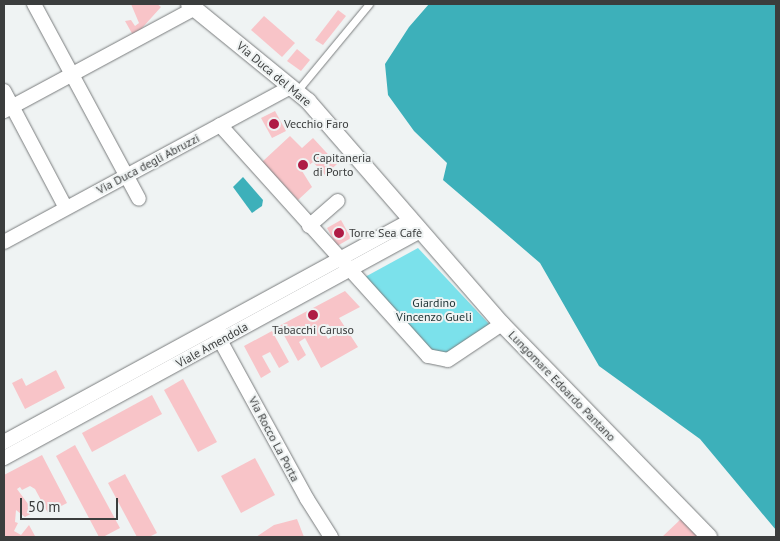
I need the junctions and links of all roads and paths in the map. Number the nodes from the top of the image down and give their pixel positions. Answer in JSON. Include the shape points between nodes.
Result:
{"nodes":[{"id":1,"x":34,"y":4,"type":"edge"},
{"id":2,"x":369,"y":4,"type":"edge"},
{"id":3,"x":192,"y":6,"type":"edge"},
{"id":4,"x":72,"y":74,"type":"junction"},
{"id":5,"x":294,"y":89,"type":"junction"},
{"id":6,"x":4,"y":91,"type":"edge"},
{"id":7,"x":8,"y":109,"type":"edge"},
{"id":8,"x":220,"y":125,"type":"junction"},
{"id":9,"x":126,"y":176,"type":"junction"},
{"id":10,"x":139,"y":199,"type":"dead end"},
{"id":11,"x":338,"y":201,"type":"dead end"},
{"id":12,"x":66,"y":208,"type":"junction"},
{"id":13,"x":309,"y":226,"type":"junction"},
{"id":14,"x":415,"y":226,"type":"junction"},
{"id":15,"x":4,"y":242,"type":"edge"},
{"id":16,"x":338,"y":260,"type":"junction"},
{"id":17,"x":348,"y":270,"type":"junction"},
{"id":18,"x":220,"y":324,"type":"junction"},
{"id":19,"x":502,"y":324,"type":"junction"},
{"id":20,"x":220,"y":340,"type":"junction"},
{"id":21,"x":4,"y":442,"type":"edge"},
{"id":22,"x":4,"y":458,"type":"edge"},
{"id":23,"x":331,"y":537,"type":"edge"},
{"id":24,"x":709,"y":537,"type":"edge"}],
"edges":[{"from":1,"to":4,"type":"street"},
{"from":2,"to":5,"type":"lane"},
{"from":3,"to":4,"type":"street"},
{"from":3,"to":5,"type":"street","name":"Via Duca del Mare"},
{"from":4,"to":7,"type":"street"},
{"from":4,"to":9,"type":"street"},
{"from":5,"to":8,"type":"street","name":"Via Duca degli Abruzzi"},
{"from":5,"to":14,"type":"street","name":"Via Duca del Mare"},
{"from":6,"to":7,"type":"street"},
{"from":7,"to":12,"type":"street"},
{"from":8,"to":9,"type":"street","name":"Via Duca degli Abruzzi"},
{"from":8,"to":13,"type":"street"},
{"from":9,"to":10,"type":"street"},
{"from":9,"to":12,"type":"street","name":"Via Duca degli Abruzzi"},
{"from":11,"to":13,"type":"street"},
{"from":12,"to":15,"type":"street","name":"Via Duca degli Abruzzi"},
{"from":13,"to":16,"type":"street"},
{"from":14,"to":16,"type":"street","name":"Viale Amendola"},
{"from":14,"to":17,"type":"street","name":"Viale Amendola"},
{"from":14,"to":19,"type":"street","name":"Lungomare Edoardo Pantano"},
{"from":16,"to":17,"type":"street"},
{"from":16,"to":18,"type":"street","name":"Viale Amendola"},
{"from":17,"to":19,"type":"street","via":[[428,356],[448,360]]},
{"from":17,"to":20,"type":"street","name":"Viale Amendola"},
{"from":18,"to":20,"type":"street"},
{"from":18,"to":21,"type":"street","name":"Viale Amendola"},
{"from":19,"to":24,"type":"street","name":"Lungomare Edoardo Pantano"},
{"from":20,"to":22,"type":"street","name":"Viale Amendola"},
{"from":20,"to":23,"type":"street","name":"Via Rocco La Porta","via":[[307,500]]}]}
